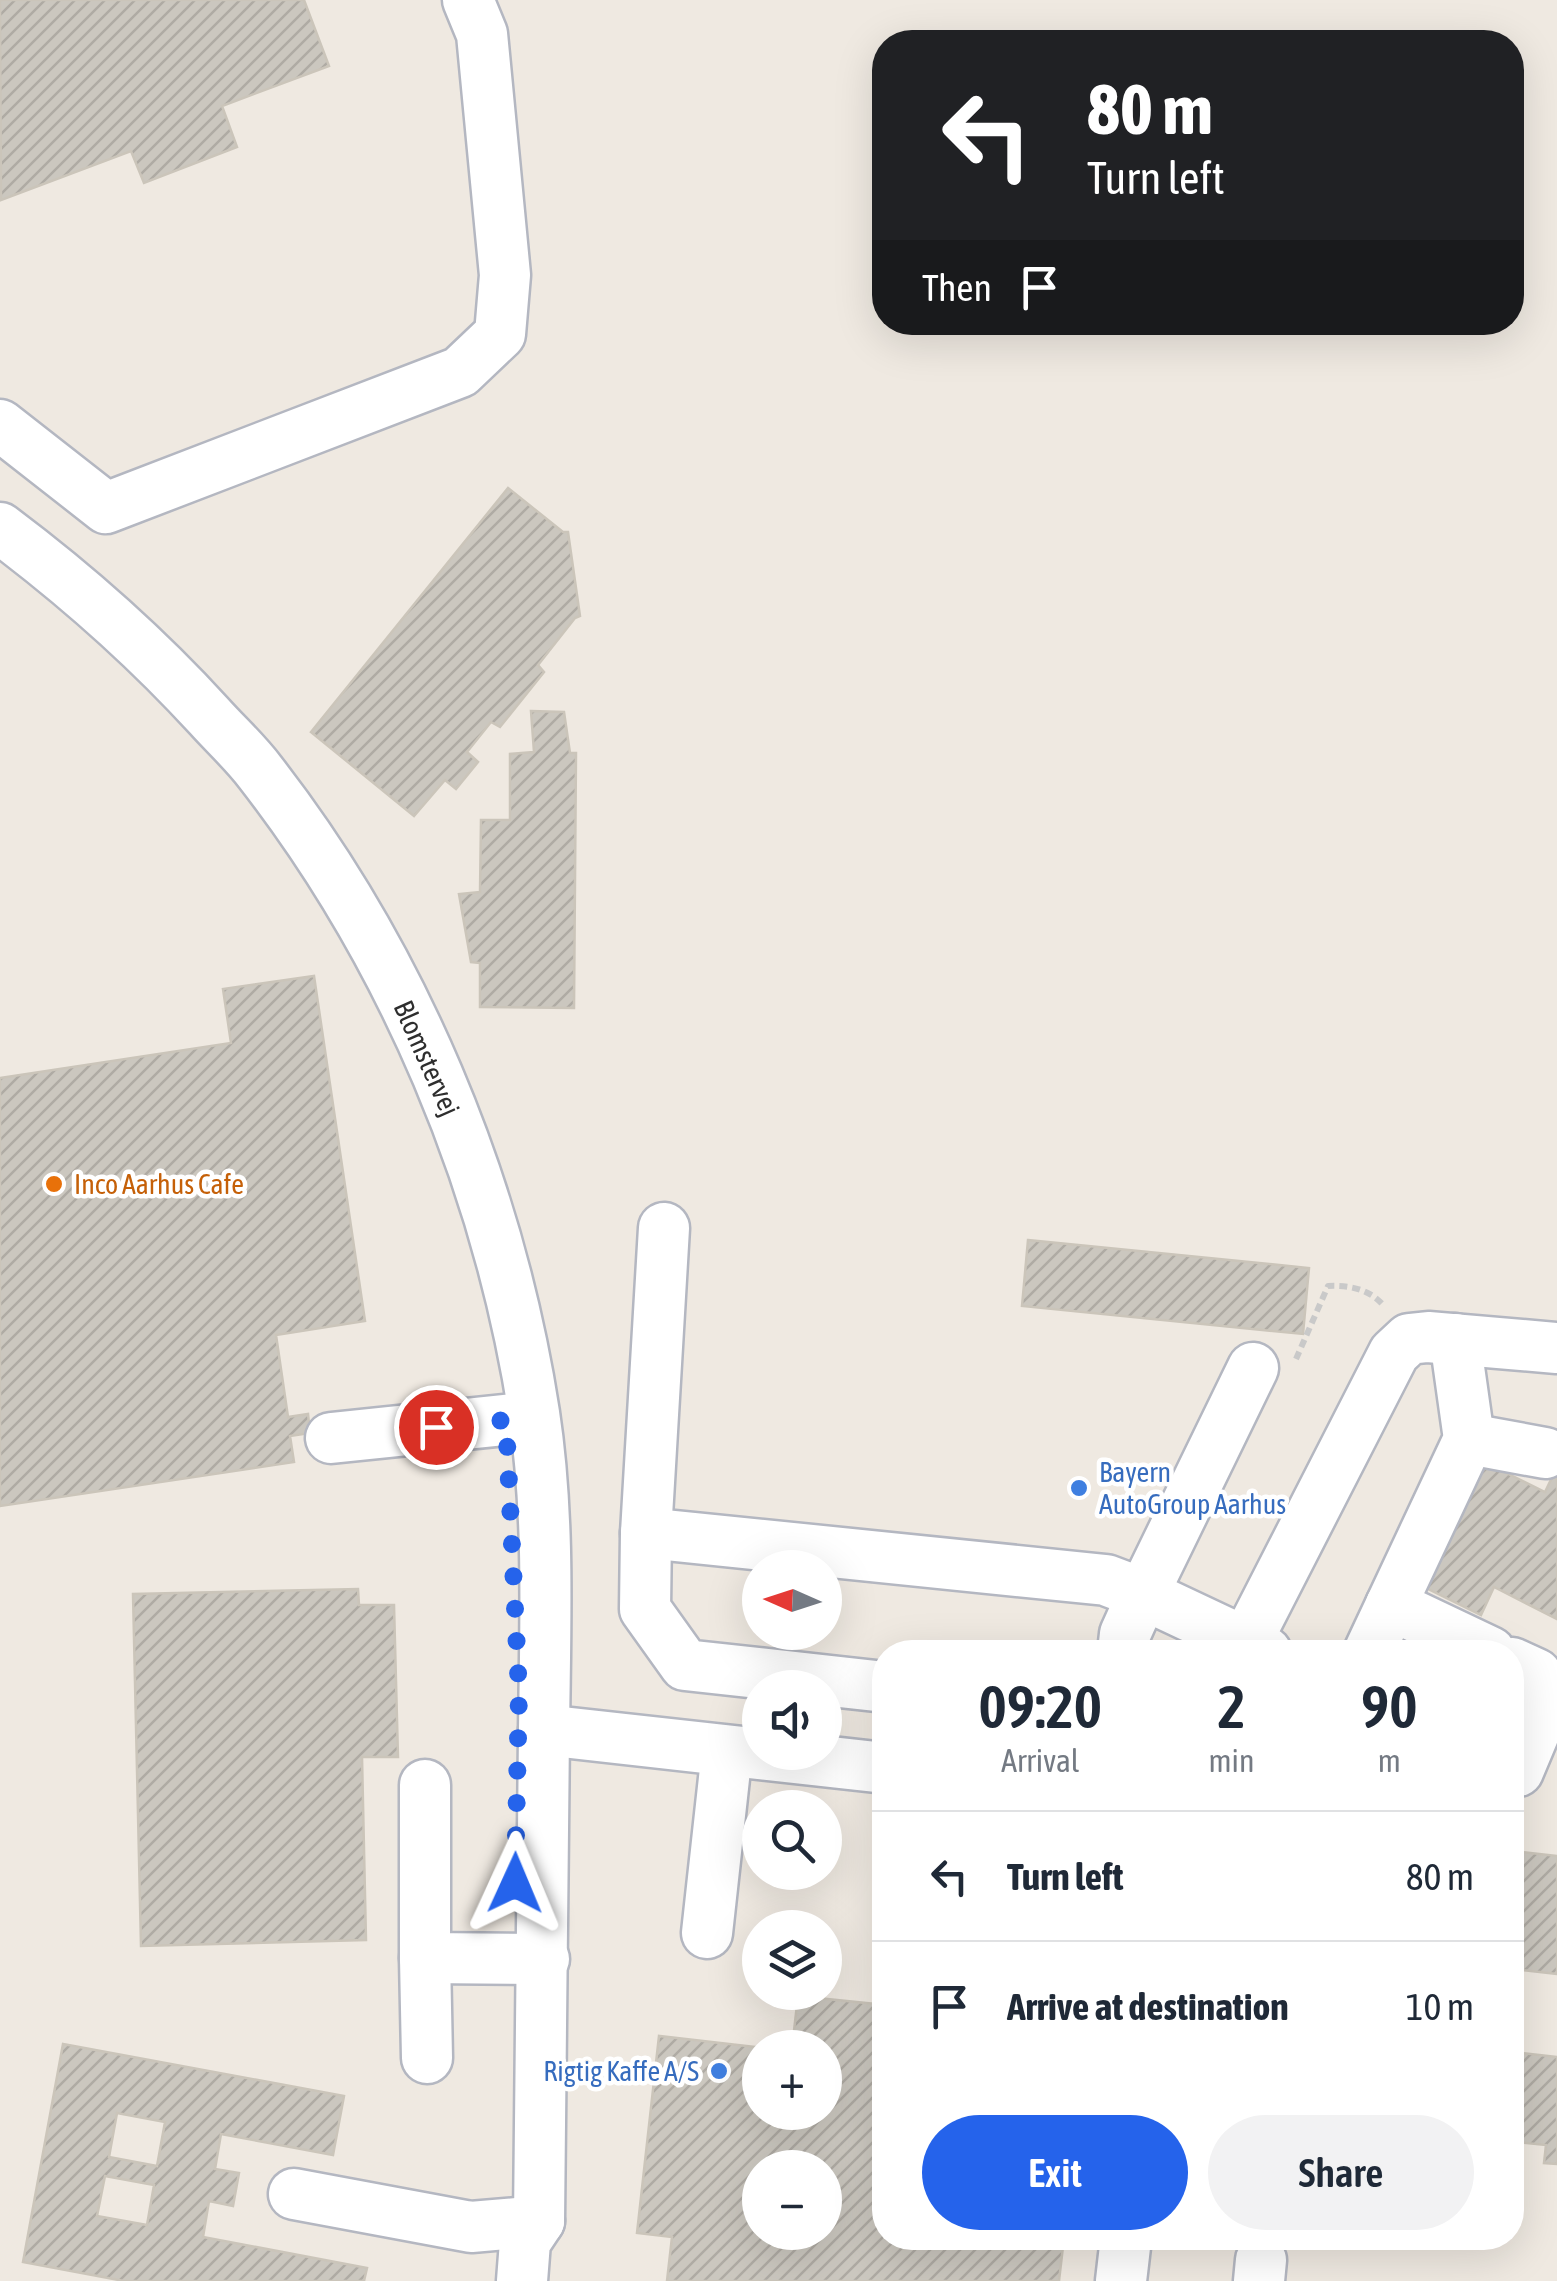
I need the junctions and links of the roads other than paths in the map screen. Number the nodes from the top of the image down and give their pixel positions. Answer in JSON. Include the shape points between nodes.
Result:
{"nodes":[{"id":1,"x":468,"y":0,"type":"edge"},
{"id":2,"x":0,"y":425,"type":"edge"},
{"id":3,"x":106,"y":508,"type":"junction"},
{"id":4,"x":0,"y":528,"type":"edge"},
{"id":5,"x":64,"y":577,"type":"junction"},
{"id":6,"x":664,"y":1228,"type":"dead end"},
{"id":7,"x":1454,"y":1339,"type":"junction"},
{"id":8,"x":1557,"y":1348,"type":"edge"},
{"id":9,"x":1253,"y":1368,"type":"road end"},
{"id":10,"x":534,"y":1417,"type":"junction"},
{"id":11,"x":331,"y":1438,"type":"dead end"},
{"id":12,"x":1469,"y":1439,"type":"junction"},
{"id":13,"x":1545,"y":1453,"type":"dead end"},
{"id":14,"x":646,"y":1532,"type":"junction"},
{"id":15,"x":1143,"y":1594,"type":"junction"},
{"id":16,"x":1391,"y":1605,"type":"junction"},
{"id":17,"x":1124,"y":1640,"type":"edge"},
{"id":18,"x":1231,"y":1640,"type":"edge"},
{"id":19,"x":1255,"y":1640,"type":"edge"},
{"id":20,"x":1375,"y":1640,"type":"edge"},
{"id":21,"x":1465,"y":1640,"type":"edge"},
{"id":22,"x":1524,"y":1668,"type":"edge"},
{"id":23,"x":872,"y":1686,"type":"edge"},
{"id":24,"x":544,"y":1730,"type":"junction"},
{"id":25,"x":727,"y":1751,"type":"junction"},
{"id":26,"x":872,"y":1767,"type":"edge"},
{"id":27,"x":1529,"y":1774,"type":"edge"},
{"id":28,"x":425,"y":1785,"type":"dead end"},
{"id":29,"x":707,"y":1933,"type":"dead end"},
{"id":30,"x":426,"y":1958,"type":"junction"},
{"id":31,"x":544,"y":1959,"type":"junction"},
{"id":32,"x":426,"y":2058,"type":"dead end"},
{"id":33,"x":294,"y":2194,"type":"dead end"},
{"id":34,"x":539,"y":2221,"type":"junction"},
{"id":35,"x":1125,"y":2250,"type":"edge"},
{"id":36,"x":522,"y":2281,"type":"edge"},
{"id":37,"x":556,"y":2281,"type":"edge"},
{"id":38,"x":1121,"y":2281,"type":"edge"}],
"edges":[{"from":1,"to":3,"type":"street","via":[[482,34],[504,275],[500,334],[460,372]]},
{"from":2,"to":3,"type":"street"},
{"from":3,"to":5,"type":"street"},
{"from":4,"to":5,"type":"street","name":"Blomstervej"},
{"from":5,"to":10,"type":"street","name":"Blomstervej","via":[[160,662],[258,770],[362,924],[412,1016],[472,1164],[500,1248]]},
{"from":6,"to":14,"type":"street"},
{"from":7,"to":8,"type":"street"},
{"from":7,"to":12,"type":"street"},
{"from":7,"to":19,"type":"street","via":[[1410,1338],[1394,1353]]},
{"from":9,"to":15,"type":"street"},
{"from":10,"to":11,"type":"street"},
{"from":10,"to":24,"type":"street","name":"Blomstervej","via":[[545,1601]]},
{"from":12,"to":13,"type":"street"},
{"from":12,"to":16,"type":"street"},
{"from":14,"to":15,"type":"street","via":[[1106,1580]]},
{"from":14,"to":23,"type":"street","via":[[645,1609],[685,1665]]},
{"from":15,"to":17,"type":"street"},
{"from":15,"to":18,"type":"street"},
{"from":16,"to":20,"type":"street"},
{"from":16,"to":21,"type":"street"},
{"from":22,"to":27,"type":"street","via":[[1536,1674],[1547,1702]]},
{"from":24,"to":25,"type":"street"},
{"from":24,"to":31,"type":"street","name":"Blomstervej"},
{"from":25,"to":26,"type":"street"},
{"from":25,"to":29,"type":"street"},
{"from":28,"to":30,"type":"street"},
{"from":30,"to":31,"type":"street"},
{"from":30,"to":32,"type":"street"},
{"from":31,"to":34,"type":"street","name":"Blomstervej"},
{"from":33,"to":34,"type":"street","via":[[470,2228]]},
{"from":34,"to":36,"type":"street","name":"Blomstervej","via":[[525,2242]]},
{"from":34,"to":37,"type":"street","name":"Blomstervej","via":[[553,2240]]},
{"from":35,"to":38,"type":"street"}]}
